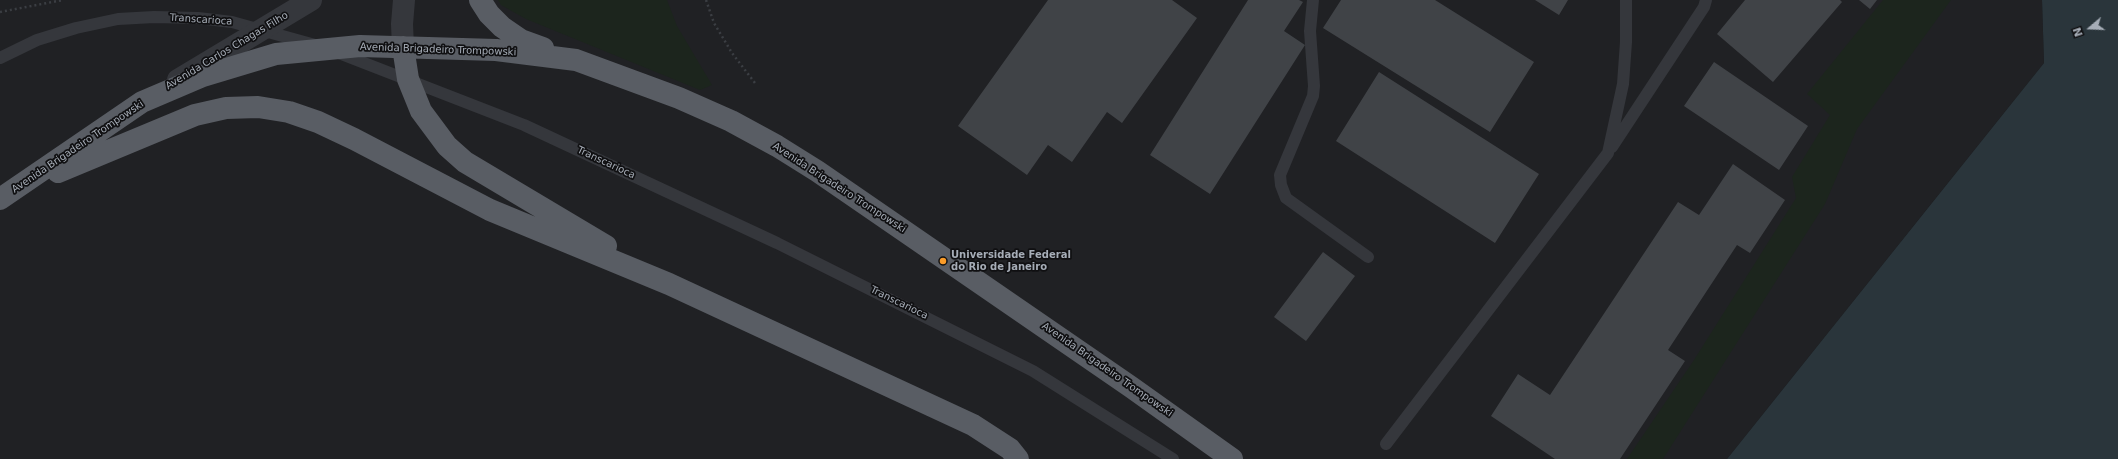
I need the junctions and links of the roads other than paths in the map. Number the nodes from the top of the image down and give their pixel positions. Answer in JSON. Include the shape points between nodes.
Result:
{"nodes":[{"id":1,"x":311,"y":0,"type":"edge"},
{"id":2,"x":404,"y":0,"type":"edge"},
{"id":3,"x":480,"y":0,"type":"edge"},
{"id":4,"x":1313,"y":0,"type":"edge"},
{"id":5,"x":1626,"y":0,"type":"edge"},
{"id":6,"x":1706,"y":0,"type":"edge"},
{"id":7,"x":260,"y":29,"type":"junction"},
{"id":8,"x":402,"y":47,"type":"junction"},
{"id":9,"x":328,"y":49,"type":"junction"},
{"id":10,"x":0,"y":58,"type":"edge"},
{"id":11,"x":576,"y":60,"type":"junction"},
{"id":12,"x":408,"y":79,"type":"junction"},
{"id":13,"x":142,"y":102,"type":"junction"},
{"id":14,"x":1608,"y":153,"type":"junction"},
{"id":15,"x":19,"y":188,"type":"junction"},
{"id":16,"x":0,"y":200,"type":"edge"},
{"id":17,"x":1368,"y":257,"type":"dead end"},
{"id":18,"x":669,"y":284,"type":"junction"},
{"id":19,"x":1386,"y":444,"type":"dead end"},
{"id":20,"x":1018,"y":459,"type":"edge"},
{"id":21,"x":1173,"y":459,"type":"edge"},
{"id":22,"x":1232,"y":459,"type":"edge"}],
"edges":[{"from":1,"to":7,"type":"street","name":"Avenida Carlos Chagas Filho"},
{"from":2,"to":8,"type":"street"},
{"from":3,"to":11,"type":"highway","via":[[489,14],[520,40]]},
{"from":4,"to":17,"type":"lane","via":[[1310,31],[1313,96],[1280,175],[1281,185],[1286,198]]},
{"from":5,"to":14,"type":"lane","via":[[1623,84]]},
{"from":6,"to":14,"type":"lane","via":[[1704,7]]},
{"from":7,"to":9,"type":"lane","name":"Transcarioca"},
{"from":7,"to":10,"type":"lane","name":"Transcarioca","via":[[232,22],[198,18],[118,19],[37,40]]},
{"from":7,"to":13,"type":"street","name":"Avenida Carlos Chagas Filho"},
{"from":8,"to":9,"type":"highway","name":"Avenida Brigadeiro Trompowski","via":[[360,46]]},
{"from":8,"to":11,"type":"highway","name":"Avenida Brigadeiro Trompowski","via":[[496,50]]},
{"from":8,"to":12,"type":"highway"},
{"from":9,"to":12,"type":"lane","name":"Transcarioca"},
{"from":9,"to":13,"type":"highway","name":"Avenida Brigadeiro Trompowski","via":[[276,54],[240,64],[203,76]]},
{"from":11,"to":22,"type":"highway","name":"Avenida Brigadeiro Trompowski","via":[[679,98],[731,121],[776,146],[817,171]]},
{"from":12,"to":18,"type":"highway","via":[[421,111],[447,146],[465,162]]},
{"from":12,"to":21,"type":"lane","name":"Transcarioca","via":[[524,125],[785,246],[1034,370]]},
{"from":13,"to":15,"type":"highway","name":"Avenida Brigadeiro Trompowski"},
{"from":14,"to":19,"type":"lane"},
{"from":15,"to":16,"type":"highway","name":"Avenida Brigadeiro Trompowski"},
{"from":15,"to":18,"type":"highway","via":[[195,115],[226,108],[281,111],[318,122],[348,136],[490,210]]},
{"from":18,"to":20,"type":"highway","via":[[973,425],[1010,448]]}]}
